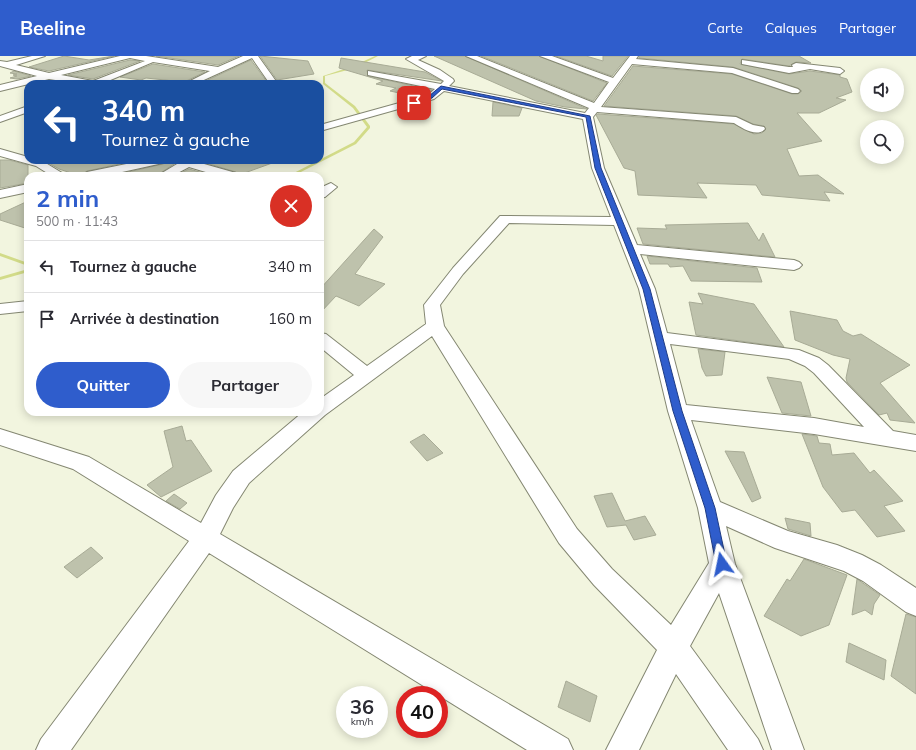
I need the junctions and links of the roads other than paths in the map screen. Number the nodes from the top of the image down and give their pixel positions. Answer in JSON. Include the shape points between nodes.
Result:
{"nodes":[{"id":1,"x":41,"y":56,"type":"edge"},
{"id":2,"x":130,"y":56,"type":"edge"},
{"id":3,"x":165,"y":56,"type":"edge"},
{"id":4,"x":250,"y":56,"type":"edge"},
{"id":5,"x":254,"y":56,"type":"edge"},
{"id":6,"x":422,"y":56,"type":"edge"},
{"id":7,"x":470,"y":56,"type":"edge"},
{"id":8,"x":544,"y":56,"type":"edge"},
{"id":9,"x":629,"y":58,"type":"edge"},
{"id":10,"x":154,"y":60,"type":"junction"},
{"id":11,"x":752,"y":60,"type":"edge"},
{"id":12,"x":738,"y":61,"type":"dead end"},
{"id":13,"x":2,"y":65,"type":"edge"},
{"id":14,"x":220,"y":70,"type":"junction"},
{"id":15,"x":733,"y":71,"type":"junction"},
{"id":16,"x":840,"y":71,"type":"dead end"},
{"id":17,"x":371,"y":72,"type":"dead end"},
{"id":18,"x":50,"y":76,"type":"junction"},
{"id":19,"x":33,"y":80,"type":"edge"},
{"id":20,"x":72,"y":80,"type":"edge"},
{"id":21,"x":104,"y":80,"type":"edge"},
{"id":22,"x":197,"y":80,"type":"edge"},
{"id":23,"x":271,"y":80,"type":"edge"},
{"id":24,"x":614,"y":81,"type":"junction"},
{"id":25,"x":24,"y":82,"type":"edge"},
{"id":26,"x":0,"y":88,"type":"edge"},
{"id":27,"x":441,"y":88,"type":"junction"},
{"id":28,"x":795,"y":91,"type":"dead end"},
{"id":29,"x":24,"y":110,"type":"edge"},
{"id":30,"x":592,"y":111,"type":"junction"},
{"id":31,"x":0,"y":119,"type":"edge"},
{"id":32,"x":324,"y":127,"type":"edge"},
{"id":33,"x":760,"y":129,"type":"dead end"},
{"id":34,"x":0,"y":152,"type":"edge"},
{"id":35,"x":24,"y":157,"type":"edge"},
{"id":36,"x":24,"y":158,"type":"edge"},
{"id":37,"x":40,"y":164,"type":"edge"},
{"id":38,"x":144,"y":164,"type":"edge"},
{"id":39,"x":179,"y":164,"type":"edge"},
{"id":40,"x":193,"y":164,"type":"edge"},
{"id":41,"x":6,"y":166,"type":"dead end"},
{"id":42,"x":54,"y":172,"type":"edge"},
{"id":43,"x":106,"y":172,"type":"edge"},
{"id":44,"x":168,"y":172,"type":"edge"},
{"id":45,"x":219,"y":172,"type":"edge"},
{"id":46,"x":24,"y":189,"type":"edge"},
{"id":47,"x":0,"y":194,"type":"edge"},
{"id":48,"x":619,"y":221,"type":"junction"},
{"id":49,"x":630,"y":249,"type":"junction"},
{"id":50,"x":794,"y":265,"type":"dead end"},
{"id":51,"x":24,"y":306,"type":"edge"},
{"id":52,"x":0,"y":309,"type":"edge"},
{"id":53,"x":434,"y":326,"type":"junction"},
{"id":54,"x":659,"y":337,"type":"junction"},
{"id":55,"x":324,"y":341,"type":"edge"},
{"id":56,"x":365,"y":374,"type":"junction"},
{"id":57,"x":324,"y":405,"type":"edge"},
{"id":58,"x":678,"y":411,"type":"junction"},
{"id":59,"x":311,"y":416,"type":"edge"},
{"id":60,"x":0,"y":437,"type":"edge"},
{"id":61,"x":887,"y":438,"type":"junction"},
{"id":62,"x":916,"y":443,"type":"edge"},
{"id":63,"x":710,"y":508,"type":"junction"},
{"id":64,"x":206,"y":537,"type":"junction"},
{"id":65,"x":722,"y":564,"type":"junction"},
{"id":66,"x":916,"y":604,"type":"edge"},
{"id":67,"x":674,"y":648,"type":"junction"},
{"id":68,"x":52,"y":750,"type":"edge"},
{"id":69,"x":557,"y":750,"type":"edge"},
{"id":70,"x":622,"y":750,"type":"edge"},
{"id":71,"x":747,"y":750,"type":"edge"},
{"id":72,"x":788,"y":750,"type":"edge"}],
"edges":[{"from":1,"to":13,"type":"street"},
{"from":2,"to":10,"type":"street"},
{"from":2,"to":18,"type":"street"},
{"from":3,"to":10,"type":"street"},
{"from":4,"to":14,"type":"street"},
{"from":5,"to":23,"type":"street"},
{"from":6,"to":27,"type":"street","via":[[410,59],[449,79],[449,84]]},
{"from":7,"to":30,"type":"street"},
{"from":8,"to":24,"type":"street"},
{"from":9,"to":15,"type":"street"},
{"from":9,"to":24,"type":"street"},
{"from":10,"to":14,"type":"street"},
{"from":10,"to":21,"type":"street"},
{"from":11,"to":12,"type":"street"},
{"from":11,"to":15,"type":"street"},
{"from":11,"to":16,"type":"street","via":[[789,70],[810,67]]},
{"from":13,"to":18,"type":"street"},
{"from":14,"to":22,"type":"street"},
{"from":15,"to":28,"type":"street"},
{"from":17,"to":27,"type":"street"},
{"from":18,"to":19,"type":"street"},
{"from":18,"to":20,"type":"street"},
{"from":24,"to":30,"type":"street"},
{"from":25,"to":26,"type":"street"},
{"from":27,"to":30,"type":"street"},
{"from":27,"to":32,"type":"street","via":[[435,95],[425,99]]},
{"from":29,"to":31,"type":"street"},
{"from":30,"to":33,"type":"street","via":[[736,120],[750,128]]},
{"from":30,"to":48,"type":"street","via":[[598,168]]},
{"from":34,"to":35,"type":"street"},
{"from":36,"to":41,"type":"street"},
{"from":37,"to":42,"type":"street"},
{"from":38,"to":43,"type":"street"},
{"from":39,"to":44,"type":"street"},
{"from":40,"to":45,"type":"street"},
{"from":46,"to":47,"type":"street"},
{"from":48,"to":49,"type":"street"},
{"from":48,"to":53,"type":"street","via":[[505,219],[432,305]]},
{"from":49,"to":50,"type":"street"},
{"from":49,"to":54,"type":"street","via":[[647,289]]},
{"from":51,"to":52,"type":"street"},
{"from":53,"to":56,"type":"street"},
{"from":53,"to":67,"type":"street","via":[[568,536],[603,577]]},
{"from":54,"to":58,"type":"street"},
{"from":54,"to":61,"type":"street","via":[[803,357],[821,369]]},
{"from":55,"to":56,"type":"street"},
{"from":56,"to":57,"type":"street"},
{"from":58,"to":61,"type":"street","via":[[814,426]]},
{"from":58,"to":63,"type":"street"},
{"from":59,"to":64,"type":"street","via":[[241,477],[224,502]]},
{"from":60,"to":64,"type":"street","via":[[81,463]]},
{"from":61,"to":62,"type":"street"},
{"from":63,"to":65,"type":"street"},
{"from":63,"to":66,"type":"street","via":[[784,540],[853,563],[872,572]]},
{"from":64,"to":68,"type":"street"},
{"from":64,"to":69,"type":"street"},
{"from":65,"to":67,"type":"street"},
{"from":65,"to":72,"type":"street"},
{"from":67,"to":70,"type":"street"},
{"from":67,"to":71,"type":"street"}]}
